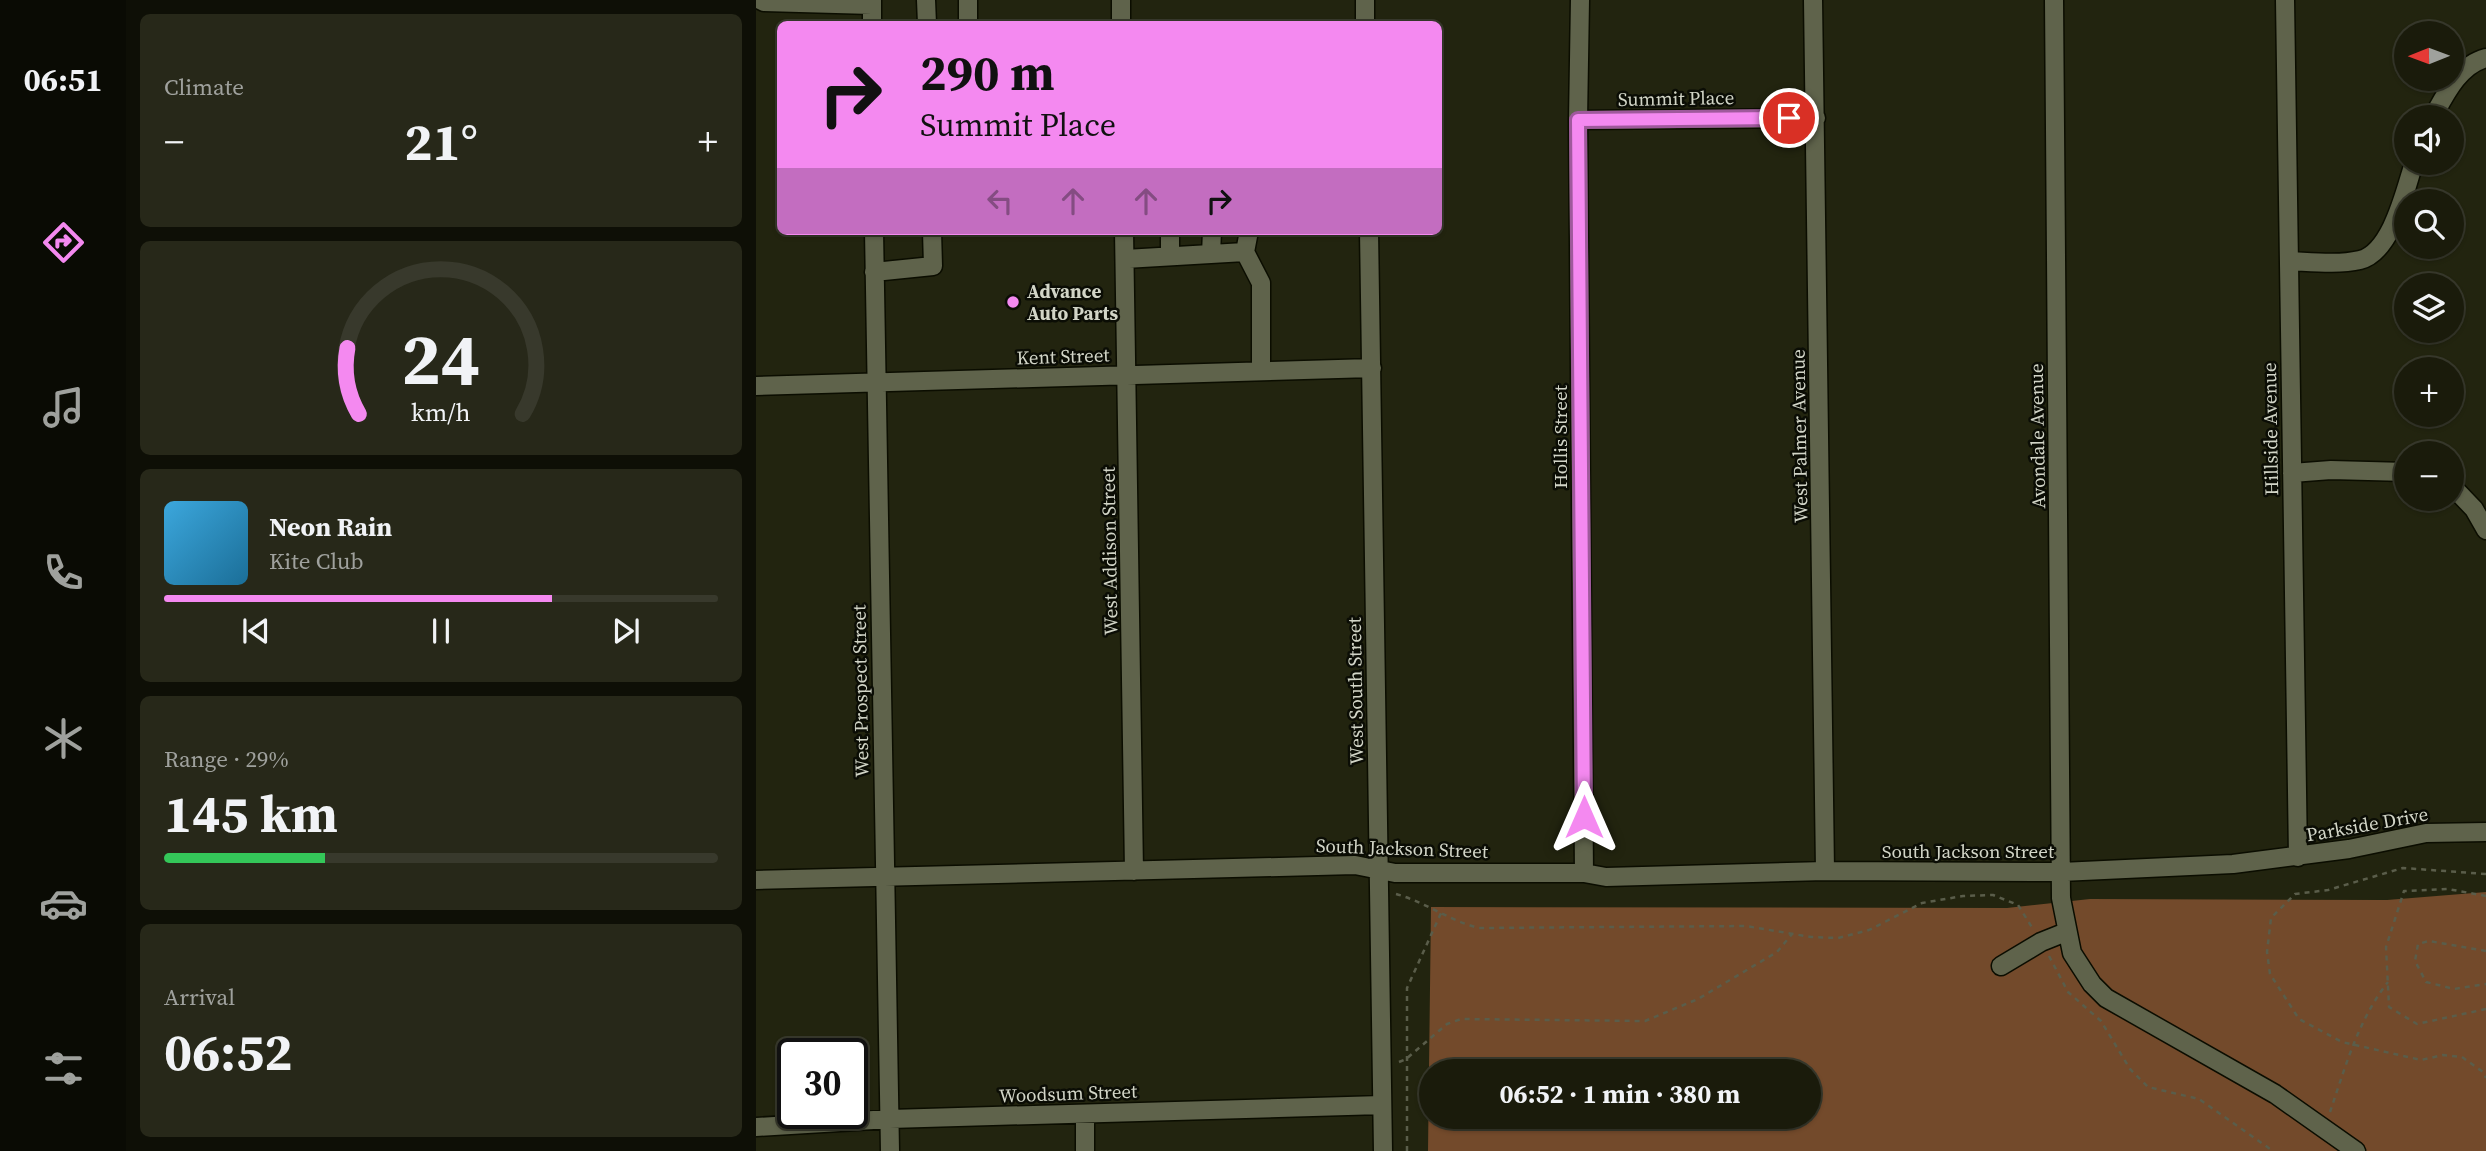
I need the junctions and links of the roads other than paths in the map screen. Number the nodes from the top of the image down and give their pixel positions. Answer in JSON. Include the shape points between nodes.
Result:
{"nodes":[{"id":1,"x":760,"y":0,"type":"edge"},
{"id":2,"x":926,"y":0,"type":"edge"},
{"id":3,"x":968,"y":0,"type":"edge"},
{"id":4,"x":1121,"y":0,"type":"edge"},
{"id":5,"x":1365,"y":0,"type":"edge"},
{"id":6,"x":1580,"y":0,"type":"edge"},
{"id":7,"x":1814,"y":0,"type":"edge"},
{"id":8,"x":2054,"y":0,"type":"edge"},
{"id":9,"x":2285,"y":0,"type":"edge"},
{"id":10,"x":820,"y":2,"type":"edge"},
{"id":11,"x":872,"y":3,"type":"edge"},
{"id":12,"x":872,"y":21,"type":"edge"},
{"id":13,"x":927,"y":21,"type":"edge"},
{"id":14,"x":968,"y":21,"type":"edge"},
{"id":15,"x":1121,"y":21,"type":"edge"},
{"id":16,"x":1365,"y":21,"type":"edge"},
{"id":17,"x":2486,"y":58,"type":"edge"},
{"id":18,"x":2440,"y":105,"type":"edge"},
{"id":19,"x":1816,"y":118,"type":"junction"},
{"id":20,"x":1578,"y":120,"type":"junction"},
{"id":21,"x":2410,"y":175,"type":"edge"},
{"id":22,"x":874,"y":235,"type":"edge"},
{"id":23,"x":932,"y":235,"type":"edge"},
{"id":24,"x":1124,"y":235,"type":"edge"},
{"id":25,"x":1170,"y":235,"type":"edge"},
{"id":26,"x":1212,"y":235,"type":"edge"},
{"id":27,"x":1248,"y":235,"type":"edge"},
{"id":28,"x":1369,"y":235,"type":"edge"},
{"id":29,"x":1245,"y":252,"type":"junction"},
{"id":30,"x":1211,"y":254,"type":"junction"},
{"id":31,"x":1170,"y":256,"type":"junction"},
{"id":32,"x":1125,"y":259,"type":"junction"},
{"id":33,"x":2289,"y":261,"type":"junction"},
{"id":34,"x":874,"y":272,"type":"junction"},
{"id":35,"x":1372,"y":368,"type":"junction"},
{"id":36,"x":1261,"y":371,"type":"junction"},
{"id":37,"x":1128,"y":374,"type":"junction"},
{"id":38,"x":877,"y":383,"type":"junction"},
{"id":39,"x":756,"y":386,"type":"edge"},
{"id":40,"x":2394,"y":472,"type":"edge"},
{"id":41,"x":2291,"y":473,"type":"junction"},
{"id":42,"x":2464,"y":499,"type":"edge"},
{"id":43,"x":2486,"y":530,"type":"edge"},
{"id":44,"x":2486,"y":832,"type":"edge"},
{"id":45,"x":2298,"y":857,"type":"junction"},
{"id":46,"x":1378,"y":869,"type":"junction"},
{"id":47,"x":1134,"y":871,"type":"junction"},
{"id":48,"x":1825,"y":871,"type":"junction"},
{"id":49,"x":2062,"y":872,"type":"junction"},
{"id":50,"x":1584,"y":873,"type":"junction"},
{"id":51,"x":884,"y":876,"type":"junction"},
{"id":52,"x":756,"y":880,"type":"edge"},
{"id":53,"x":2066,"y":932,"type":"junction"},
{"id":54,"x":2001,"y":966,"type":"dead end"},
{"id":55,"x":1382,"y":1105,"type":"junction"},
{"id":56,"x":1085,"y":1114,"type":"junction"},
{"id":57,"x":890,"y":1119,"type":"junction"},
{"id":58,"x":756,"y":1127,"type":"edge"},
{"id":59,"x":890,"y":1151,"type":"edge"},
{"id":60,"x":1085,"y":1151,"type":"edge"},
{"id":61,"x":1383,"y":1151,"type":"edge"},
{"id":62,"x":2356,"y":1151,"type":"edge"}],
"edges":[{"from":1,"to":10,"type":"street"},
{"from":2,"to":13,"type":"street"},
{"from":3,"to":14,"type":"street"},
{"from":4,"to":15,"type":"street"},
{"from":5,"to":16,"type":"street"},
{"from":6,"to":20,"type":"street","name":"Hollis Street"},
{"from":7,"to":19,"type":"street","name":"West Palmer Avenue"},
{"from":8,"to":49,"type":"street","name":"Avondale Avenue"},
{"from":9,"to":33,"type":"street","name":"Hillside Avenue"},
{"from":10,"to":11,"type":"street"},
{"from":11,"to":12,"type":"street"},
{"from":17,"to":18,"type":"street","via":[[2456,79]]},
{"from":19,"to":20,"type":"street","name":"Summit Place"},
{"from":19,"to":48,"type":"street","name":"West Palmer Avenue"},
{"from":20,"to":50,"type":"street","name":"Hollis Street"},
{"from":21,"to":33,"type":"street","via":[[2388,236],[2377,251],[2362,260]]},
{"from":22,"to":34,"type":"street","name":"West Prospect Street"},
{"from":23,"to":34,"type":"street","via":[[933,265]]},
{"from":24,"to":32,"type":"street","name":"West Addison Street"},
{"from":25,"to":31,"type":"street"},
{"from":26,"to":30,"type":"street"},
{"from":27,"to":29,"type":"street"},
{"from":28,"to":35,"type":"street","name":"West South Street"},
{"from":29,"to":30,"type":"street"},
{"from":29,"to":36,"type":"street","via":[[1261,283]]},
{"from":30,"to":31,"type":"street"},
{"from":31,"to":32,"type":"street"},
{"from":32,"to":37,"type":"street","name":"West Addison Street"},
{"from":33,"to":41,"type":"street","name":"Hillside Avenue"},
{"from":34,"to":38,"type":"street","name":"West Prospect Street"},
{"from":35,"to":36,"type":"street","name":"Kent Street"},
{"from":35,"to":46,"type":"street","name":"West South Street"},
{"from":36,"to":37,"type":"street","name":"Kent Street"},
{"from":37,"to":38,"type":"street","name":"Kent Street"},
{"from":37,"to":47,"type":"street","name":"West Addison Street"},
{"from":38,"to":39,"type":"street","name":"Kent Street"},
{"from":38,"to":51,"type":"street","name":"West Prospect Street"},
{"from":40,"to":41,"type":"street"},
{"from":41,"to":45,"type":"street","name":"Hillside Avenue"},
{"from":42,"to":43,"type":"street"},
{"from":44,"to":45,"type":"street","name":"Parkside Drive","via":[[2426,834]]},
{"from":45,"to":49,"type":"street","name":"South Jackson Street"},
{"from":46,"to":47,"type":"street","name":"South Jackson Street","via":[[1355,865]]},
{"from":46,"to":50,"type":"street","name":"South Jackson Street","via":[[1395,873]]},
{"from":46,"to":55,"type":"street","name":"West South Street"},
{"from":47,"to":51,"type":"street","name":"South Jackson Street"},
{"from":48,"to":49,"type":"street","name":"South Jackson Street"},
{"from":48,"to":50,"type":"street","name":"South Jackson Street","via":[[1606,877]]},
{"from":49,"to":53,"type":"street","name":"Avondale Avenue"},
{"from":51,"to":52,"type":"street","name":"South Jackson Street"},
{"from":51,"to":57,"type":"street","name":"West Prospect Street"},
{"from":53,"to":54,"type":"street"},
{"from":53,"to":62,"type":"street","name":"Avondale Avenue","via":[[2081,969],[2106,998],[2275,1094]]},
{"from":55,"to":56,"type":"street","name":"Woodsum Street"},
{"from":55,"to":61,"type":"street","name":"West South Street"},
{"from":56,"to":57,"type":"street","name":"Woodsum Street"},
{"from":56,"to":60,"type":"street"},
{"from":57,"to":58,"type":"street","name":"Woodsum Street"},
{"from":57,"to":59,"type":"street","name":"West Prospect Street"}]}
